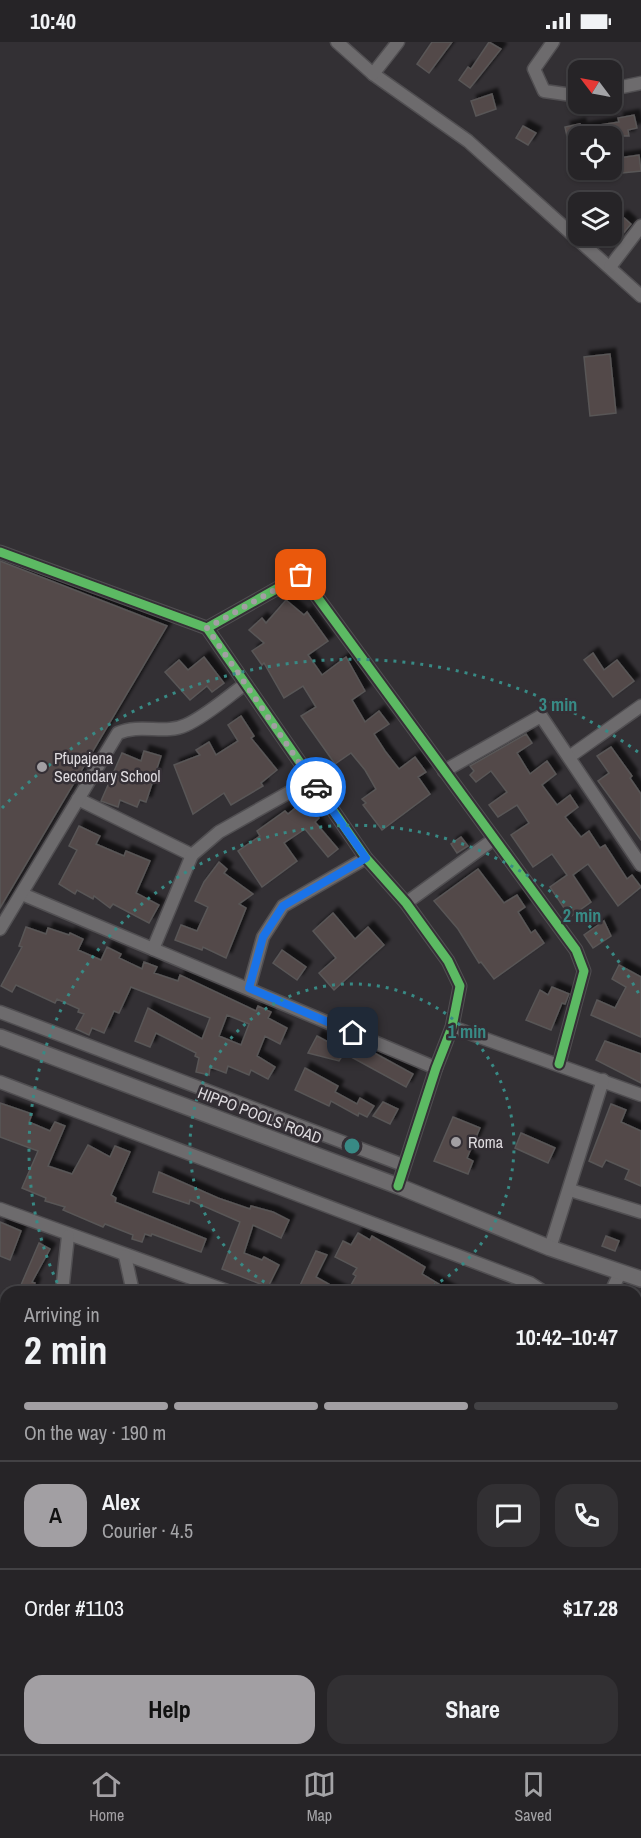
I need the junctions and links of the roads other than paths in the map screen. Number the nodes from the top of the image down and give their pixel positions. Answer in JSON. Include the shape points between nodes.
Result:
{"nodes":[{"id":1,"x":337,"y":42,"type":"edge"},
{"id":2,"x":398,"y":42,"type":"edge"},
{"id":3,"x":554,"y":42,"type":"edge"},
{"id":4,"x":373,"y":74,"type":"junction"},
{"id":5,"x":641,"y":83,"type":"edge"},
{"id":6,"x":622,"y":87,"type":"edge"},
{"id":7,"x":568,"y":94,"type":"edge"},
{"id":8,"x":641,"y":226,"type":"edge"},
{"id":9,"x":610,"y":267,"type":"junction"},
{"id":10,"x":641,"y":296,"type":"edge"},
{"id":11,"x":0,"y":552,"type":"edge"},
{"id":12,"x":207,"y":628,"type":"junction"},
{"id":13,"x":244,"y":686,"type":"junction"},
{"id":14,"x":641,"y":706,"type":"edge"},
{"id":15,"x":569,"y":757,"type":"junction"},
{"id":16,"x":444,"y":771,"type":"junction"},
{"id":17,"x":311,"y":780,"type":"junction"},
{"id":18,"x":78,"y":799,"type":"junction"},
{"id":19,"x":494,"y":839,"type":"junction"},
{"id":20,"x":192,"y":855,"type":"junction"},
{"id":21,"x":366,"y":858,"type":"junction"},
{"id":22,"x":641,"y":865,"type":"edge"},
{"id":23,"x":22,"y":894,"type":"junction"},
{"id":24,"x":406,"y":903,"type":"junction"},
{"id":25,"x":0,"y":929,"type":"edge"},
{"id":26,"x":153,"y":949,"type":"junction"},
{"id":27,"x":249,"y":988,"type":"junction"},
{"id":28,"x":0,"y":1012,"type":"edge"},
{"id":29,"x":452,"y":1027,"type":"junction"},
{"id":30,"x":0,"y":1037,"type":"edge"},
{"id":31,"x":559,"y":1064,"type":"junction"},
{"id":32,"x":436,"y":1068,"type":"junction"},
{"id":33,"x":603,"y":1080,"type":"junction"},
{"id":34,"x":0,"y":1082,"type":"edge"},
{"id":35,"x":641,"y":1095,"type":"edge"},
{"id":36,"x":403,"y":1166,"type":"junction"},
{"id":37,"x":398,"y":1186,"type":"junction"},
{"id":38,"x":570,"y":1190,"type":"junction"},
{"id":39,"x":0,"y":1209,"type":"edge"},
{"id":40,"x":641,"y":1212,"type":"edge"},
{"id":41,"x":69,"y":1236,"type":"junction"},
{"id":42,"x":550,"y":1248,"type":"junction"},
{"id":43,"x":125,"y":1256,"type":"junction"},
{"id":44,"x":620,"y":1273,"type":"junction"},
{"id":45,"x":641,"y":1279,"type":"edge"},
{"id":46,"x":63,"y":1286,"type":"edge"},
{"id":47,"x":132,"y":1286,"type":"edge"},
{"id":48,"x":213,"y":1286,"type":"edge"},
{"id":49,"x":534,"y":1286,"type":"edge"},
{"id":50,"x":614,"y":1286,"type":"edge"}],
"edges":[{"from":1,"to":4,"type":"street"},
{"from":2,"to":4,"type":"street"},
{"from":3,"to":7,"type":"street","via":[[534,69],[544,91]]},
{"from":4,"to":9,"type":"street","via":[[468,141]]},
{"from":5,"to":6,"type":"street"},
{"from":8,"to":9,"type":"street"},
{"from":9,"to":10,"type":"street"},
{"from":11,"to":12,"type":"street"},
{"from":12,"to":13,"type":"street"},
{"from":12,"to":16,"type":"street","via":[[301,575]]},
{"from":13,"to":17,"type":"street"},
{"from":13,"to":18,"type":"street","via":[[185,726],[152,730],[133,726],[118,733]]},
{"from":14,"to":15,"type":"street"},
{"from":15,"to":16,"type":"street","via":[[541,716]]},
{"from":15,"to":22,"type":"street"},
{"from":16,"to":19,"type":"street"},
{"from":17,"to":20,"type":"street","via":[[219,832]]},
{"from":17,"to":21,"type":"street"},
{"from":18,"to":20,"type":"street"},
{"from":18,"to":23,"type":"street"},
{"from":19,"to":24,"type":"street"},
{"from":19,"to":31,"type":"street","via":[[572,943],[584,971]]},
{"from":20,"to":26,"type":"street"},
{"from":21,"to":24,"type":"street"},
{"from":21,"to":27,"type":"street","via":[[283,906],[263,937]]},
{"from":23,"to":25,"type":"street"},
{"from":23,"to":26,"type":"street"},
{"from":24,"to":29,"type":"street","via":[[448,961],[460,986]]},
{"from":26,"to":27,"type":"street"},
{"from":27,"to":32,"type":"street"},
{"from":28,"to":36,"type":"street"},
{"from":29,"to":31,"type":"street"},
{"from":29,"to":32,"type":"street"},
{"from":30,"to":37,"type":"street","name":"HIPPO POOLS ROAD"},
{"from":31,"to":33,"type":"street"},
{"from":32,"to":36,"type":"street"},
{"from":33,"to":35,"type":"street"},
{"from":33,"to":38,"type":"street"},
{"from":34,"to":49,"type":"street"},
{"from":36,"to":37,"type":"street"},
{"from":37,"to":42,"type":"street","name":"HIPPO POOLS ROAD"},
{"from":38,"to":40,"type":"street"},
{"from":38,"to":42,"type":"street"},
{"from":39,"to":41,"type":"street"},
{"from":41,"to":43,"type":"street"},
{"from":41,"to":46,"type":"street"},
{"from":42,"to":44,"type":"street","name":"HIPPO POOLS ROAD"},
{"from":43,"to":47,"type":"street"},
{"from":43,"to":48,"type":"street"},
{"from":44,"to":45,"type":"street","name":"HIPPO POOLS ROAD"},
{"from":44,"to":50,"type":"street"}]}
